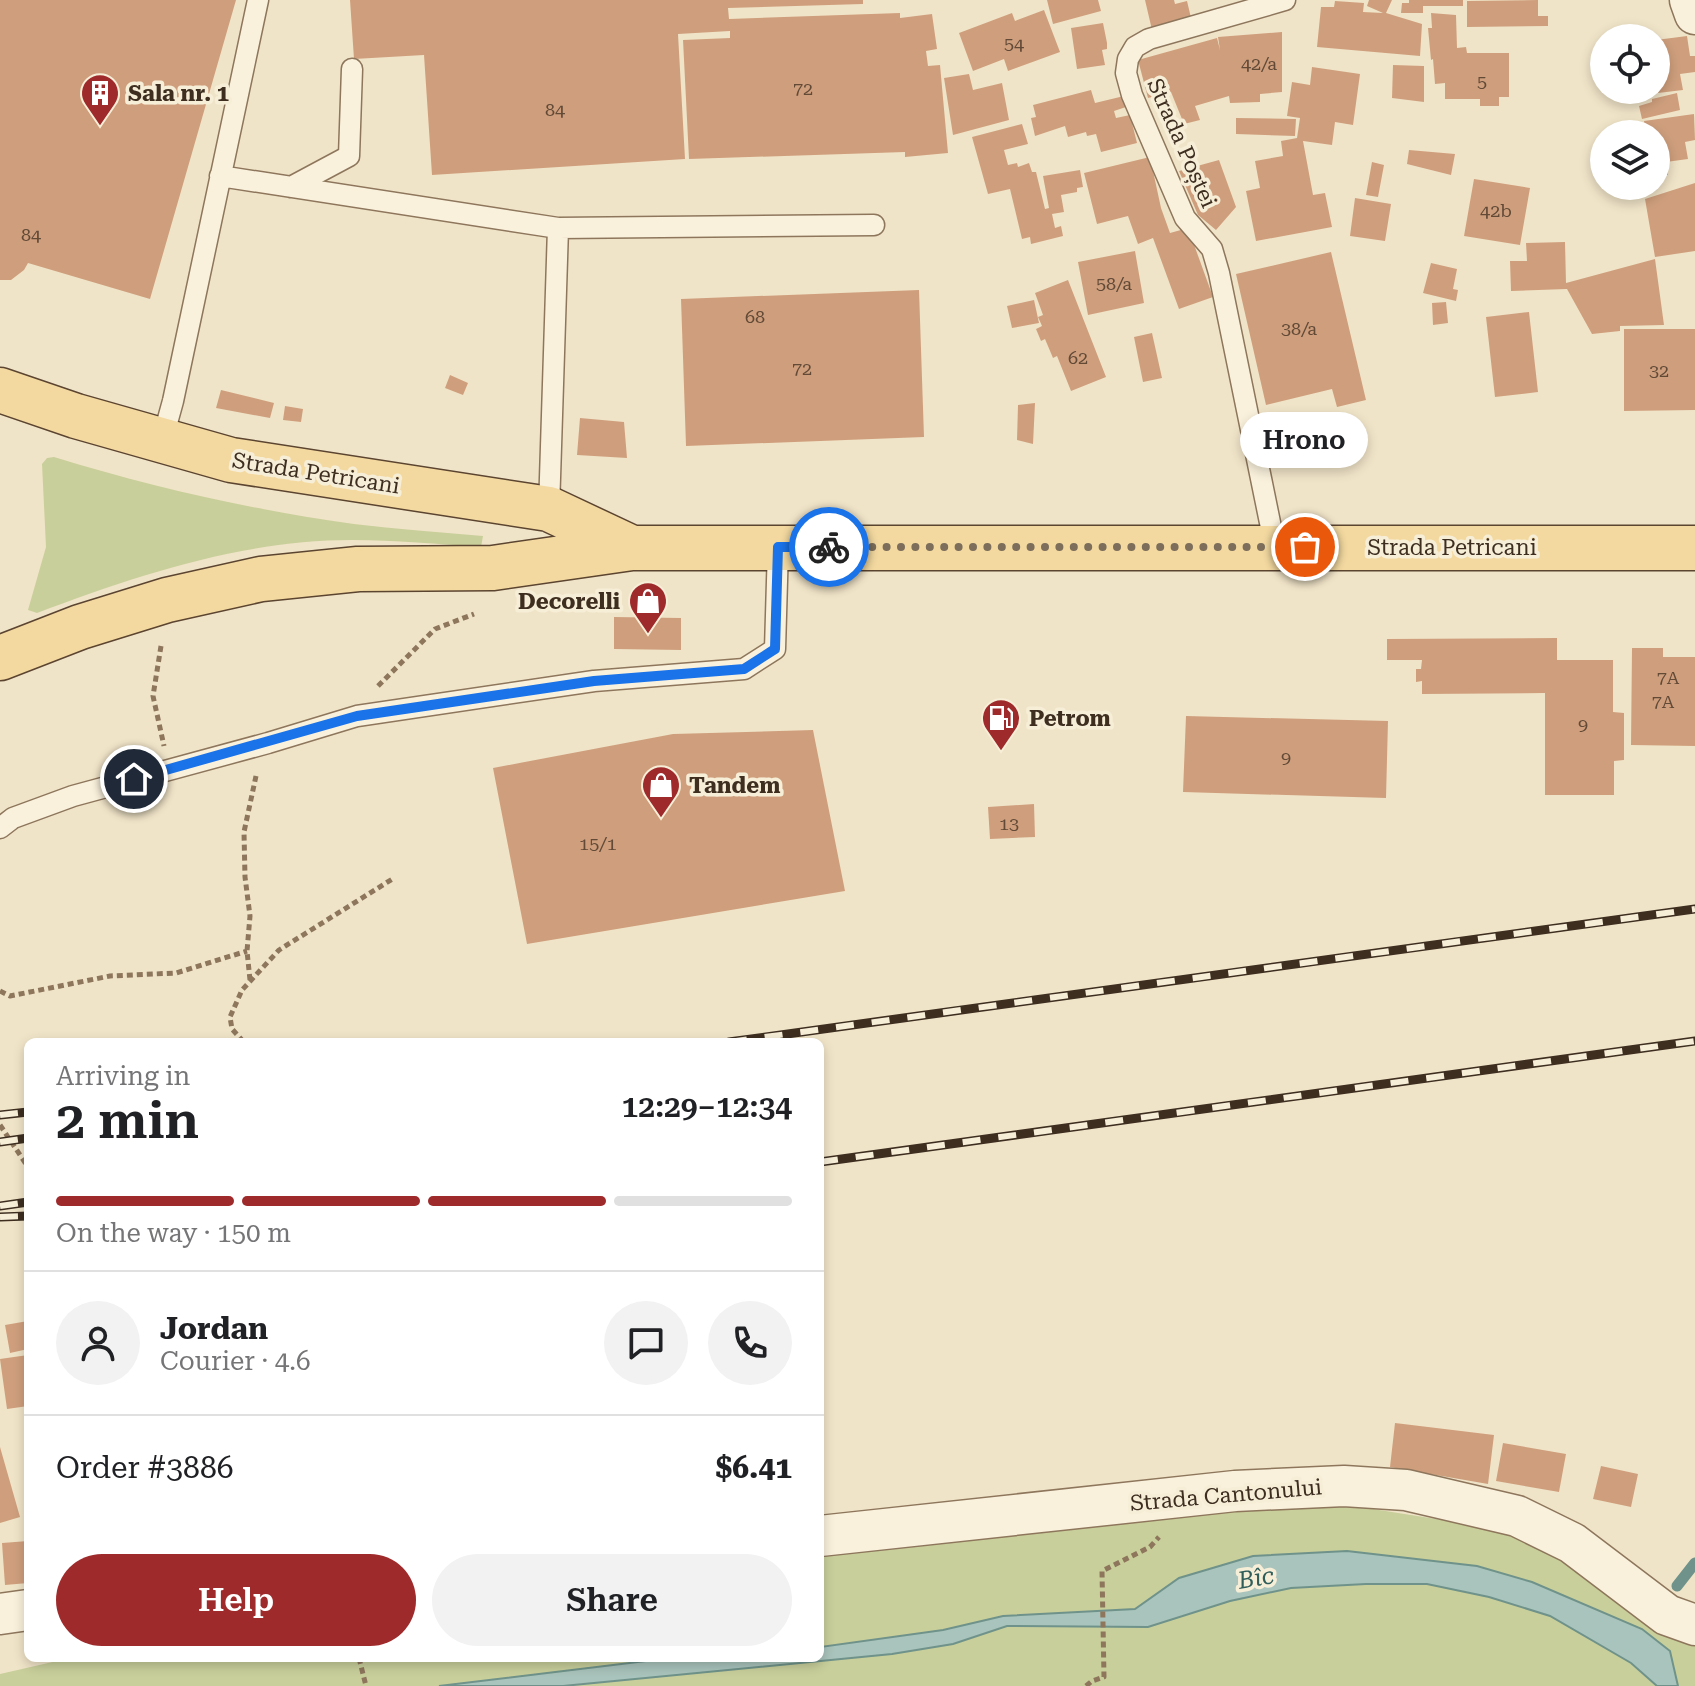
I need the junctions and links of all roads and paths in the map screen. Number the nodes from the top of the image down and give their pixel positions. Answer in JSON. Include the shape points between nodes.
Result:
{"nodes":[{"id":1,"x":258,"y":0,"type":"edge"},
{"id":2,"x":1285,"y":0,"type":"edge"},
{"id":3,"x":1690,"y":0,"type":"edge"},
{"id":4,"x":1695,"y":14,"type":"edge"},
{"id":5,"x":352,"y":69,"type":"dead end"},
{"id":6,"x":220,"y":176,"type":"junction"},
{"id":7,"x":291,"y":187,"type":"junction"},
{"id":8,"x":874,"y":225,"type":"dead end"},
{"id":9,"x":558,"y":228,"type":"junction"},
{"id":10,"x":0,"y":390,"type":"edge"},
{"id":11,"x":162,"y":441,"type":"junction"},
{"id":12,"x":549,"y":509,"type":"junction"},
{"id":13,"x":778,"y":547,"type":"junction"},
{"id":14,"x":1275,"y":547,"type":"junction"},
{"id":15,"x":632,"y":548,"type":"junction"},
{"id":16,"x":1695,"y":548,"type":"edge"},
{"id":17,"x":474,"y":614,"type":"dead end"},
{"id":18,"x":161,"y":646,"type":"dead end"},
{"id":19,"x":0,"y":658,"type":"edge"},
{"id":20,"x":357,"y":716,"type":"junction"},
{"id":21,"x":268,"y":743,"type":"junction"},
{"id":22,"x":164,"y":771,"type":"junction"},
{"id":23,"x":0,"y":828,"type":"edge"},
{"id":24,"x":394,"y":878,"type":"dead end"},
{"id":25,"x":247,"y":951,"type":"junction"},
{"id":26,"x":250,"y":981,"type":"junction"},
{"id":27,"x":0,"y":991,"type":"edge"},
{"id":28,"x":240,"y":1038,"type":"edge"},
{"id":29,"x":0,"y":1125,"type":"edge"},
{"id":30,"x":24,"y":1161,"type":"edge"},
{"id":31,"x":1200,"y":1495,"type":"junction"},
{"id":32,"x":824,"y":1536,"type":"edge"},
{"id":33,"x":24,"y":1611,"type":"edge"},
{"id":34,"x":0,"y":1614,"type":"edge"},
{"id":35,"x":1695,"y":1625,"type":"edge"},
{"id":36,"x":360,"y":1662,"type":"edge"},
{"id":37,"x":366,"y":1686,"type":"edge"},
{"id":38,"x":1086,"y":1686,"type":"edge"}],
"edges":[{"from":1,"to":6,"type":"lane"},
{"from":2,"to":14,"type":"lane","name":"Strada Poștei","via":[[1149,39],[1135,47],[1126,73],[1185,218],[1212,249]]},
{"from":3,"to":4,"type":"street"},
{"from":5,"to":7,"type":"lane","via":[[349,156]]},
{"from":6,"to":7,"type":"lane"},
{"from":6,"to":11,"type":"lane"},
{"from":7,"to":9,"type":"lane"},
{"from":8,"to":9,"type":"lane"},
{"from":9,"to":12,"type":"lane"},
{"from":10,"to":11,"type":"main road","name":"Strada Petricani"},
{"from":11,"to":12,"type":"main road","name":"Strada Petricani","via":[[231,460]]},
{"from":12,"to":15,"type":"main road","name":"Strada Petricani"},
{"from":13,"to":14,"type":"main road","name":"Strada Petricani"},
{"from":13,"to":15,"type":"main road","name":"Strada Petricani"},
{"from":13,"to":20,"type":"lane","via":[[775,649],[744,669],[594,681]]},
{"from":14,"to":16,"type":"main road","name":"Strada Petricani"},
{"from":15,"to":19,"type":"main road","name":"Strada Petricani","via":[[493,568],[358,569],[261,579],[152,604]]},
{"from":17,"to":20,"type":"path","via":[[435,629]]},
{"from":18,"to":22,"type":"path","via":[[153,696],[164,741]]},
{"from":20,"to":21,"type":"lane"},
{"from":21,"to":22,"type":"lane"},
{"from":21,"to":25,"type":"path","via":[[244,832]]},
{"from":22,"to":23,"type":"lane","via":[[73,796]]},
{"from":24,"to":26,"type":"path","via":[[279,950]]},
{"from":25,"to":26,"type":"path"},
{"from":25,"to":27,"type":"path","via":[[176,973],[110,976],[10,996]]},
{"from":26,"to":28,"type":"path","via":[[230,1017]]},
{"from":29,"to":30,"type":"path"},
{"from":31,"to":32,"type":"street","name":"Strada Cantonului"},
{"from":31,"to":35,"type":"street","name":"Strada Cantonului","via":[[1293,1486],[1406,1490],[1517,1516],[1572,1543],[1667,1615]]},
{"from":31,"to":38,"type":"path","via":[[1150,1547],[1102,1571],[1104,1677]]},
{"from":33,"to":34,"type":"street"},
{"from":36,"to":37,"type":"path"}]}
